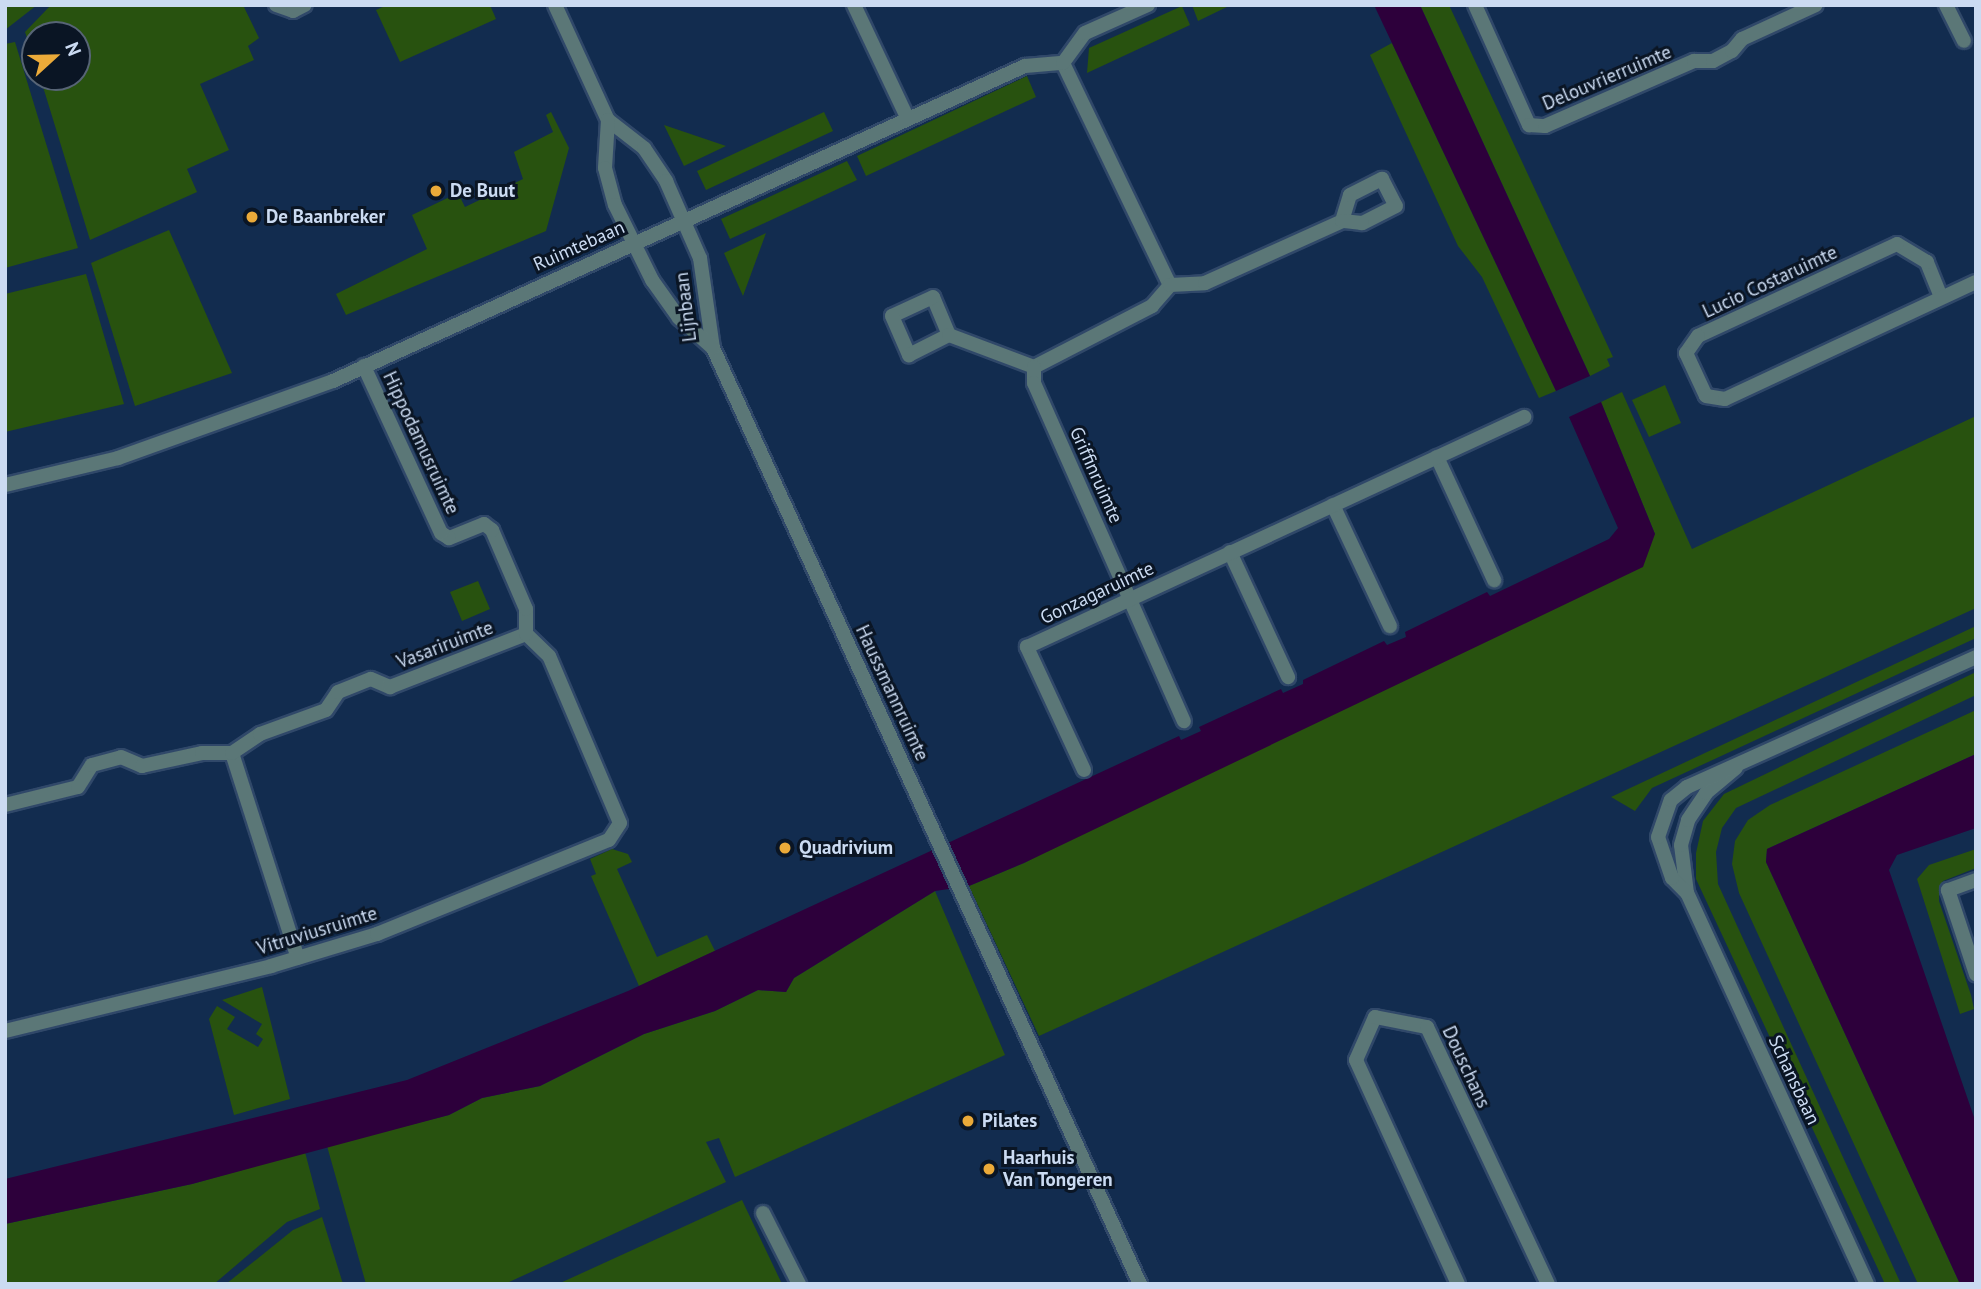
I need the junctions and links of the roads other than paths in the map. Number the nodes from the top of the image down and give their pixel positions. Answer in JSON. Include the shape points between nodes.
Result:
{"nodes":[{"id":1,"x":276,"y":5,"type":"edge"},
{"id":2,"x":305,"y":5,"type":"edge"},
{"id":3,"x":555,"y":5,"type":"edge"},
{"id":4,"x":854,"y":5,"type":"edge"},
{"id":5,"x":1148,"y":5,"type":"edge"},
{"id":6,"x":1475,"y":5,"type":"edge"},
{"id":7,"x":1816,"y":5,"type":"edge"},
{"id":8,"x":1945,"y":5,"type":"edge"},
{"id":9,"x":1964,"y":41,"type":"dead end"},
{"id":10,"x":1063,"y":63,"type":"junction"},
{"id":11,"x":908,"y":119,"type":"junction"},
{"id":12,"x":608,"y":120,"type":"junction"},
{"id":13,"x":684,"y":221,"type":"junction"},
{"id":14,"x":1342,"y":221,"type":"dead end"},
{"id":15,"x":634,"y":242,"type":"junction"},
{"id":16,"x":1976,"y":282,"type":"edge"},
{"id":17,"x":1170,"y":285,"type":"junction"},
{"id":18,"x":1941,"y":298,"type":"junction"},
{"id":19,"x":949,"y":335,"type":"dead end"},
{"id":20,"x":713,"y":348,"type":"junction"},
{"id":21,"x":364,"y":366,"type":"junction"},
{"id":22,"x":1034,"y":368,"type":"junction"},
{"id":23,"x":1524,"y":417,"type":"dead end"},
{"id":24,"x":1437,"y":457,"type":"junction"},
{"id":25,"x":5,"y":485,"type":"edge"},
{"id":26,"x":1333,"y":505,"type":"junction"},
{"id":27,"x":1230,"y":552,"type":"junction"},
{"id":28,"x":1494,"y":580,"type":"dead end"},
{"id":29,"x":1130,"y":598,"type":"junction"},
{"id":30,"x":1390,"y":626,"type":"dead end"},
{"id":31,"x":526,"y":634,"type":"junction"},
{"id":32,"x":1976,"y":657,"type":"edge"},
{"id":33,"x":1288,"y":677,"type":"dead end"},
{"id":34,"x":1184,"y":721,"type":"dead end"},
{"id":35,"x":232,"y":753,"type":"junction"},
{"id":36,"x":1748,"y":759,"type":"junction"},
{"id":37,"x":1084,"y":771,"type":"dead end"},
{"id":38,"x":5,"y":805,"type":"edge"},
{"id":39,"x":1976,"y":880,"type":"edge"},
{"id":40,"x":1687,"y":893,"type":"junction"},
{"id":41,"x":298,"y":958,"type":"junction"},
{"id":42,"x":1976,"y":974,"type":"edge"},
{"id":43,"x":5,"y":1031,"type":"edge"},
{"id":44,"x":763,"y":1213,"type":"dead end"},
{"id":45,"x":799,"y":1284,"type":"edge"},
{"id":46,"x":1140,"y":1284,"type":"edge"},
{"id":47,"x":1458,"y":1284,"type":"edge"},
{"id":48,"x":1548,"y":1284,"type":"edge"},
{"id":49,"x":1867,"y":1284,"type":"edge"}],
"edges":[{"from":1,"to":2,"type":"street","via":[[293,11]]},
{"from":3,"to":12,"type":"street","name":"Lijnbaan"},
{"from":4,"to":11,"type":"street"},
{"from":5,"to":10,"type":"street","via":[[1085,33]]},
{"from":6,"to":7,"type":"street","name":"Delouvrierruimte","via":[[1529,125],[1545,126],[1694,61],[1713,61],[1732,51],[1742,39]]},
{"from":8,"to":9,"type":"street"},
{"from":10,"to":11,"type":"street","name":"Ruimtebaan","via":[[1025,66]]},
{"from":10,"to":17,"type":"street"},
{"from":11,"to":13,"type":"street","name":"Ruimtebaan"},
{"from":12,"to":13,"type":"street","name":"Lijnbaan","via":[[644,148]]},
{"from":12,"to":15,"type":"street","name":"Lijnbaan","via":[[605,168],[615,205]]},
{"from":13,"to":15,"type":"street","name":"Ruimtebaan"},
{"from":13,"to":20,"type":"street","name":"Lijnbaan","via":[[700,258]]},
{"from":14,"to":17,"type":"street","via":[[1205,284]]},
{"from":15,"to":20,"type":"street","name":"Lijnbaan","via":[[652,280],[679,318]]},
{"from":15,"to":21,"type":"street","name":"Ruimtebaan"},
{"from":16,"to":18,"type":"street","name":"Lucio Costaruimte"},
{"from":17,"to":22,"type":"street","via":[[1152,306]]},
{"from":18,"to":18,"type":"street","name":"Lucio Costaruimte","via":[[1725,399],[1706,396],[1686,353],[1698,336],[1897,244],[1927,262]]},
{"from":19,"to":22,"type":"street"},
{"from":20,"to":46,"type":"street","name":"Haussmannruimte","via":[[1032,1056]]},
{"from":21,"to":25,"type":"street","name":"Ruimtebaan","via":[[118,458]]},
{"from":21,"to":31,"type":"street","name":"Hippodamusruimte","via":[[441,533],[449,538],[484,524],[492,530],[526,609]]},
{"from":22,"to":29,"type":"street","name":"Griffinruimte","via":[[1034,383]]},
{"from":23,"to":24,"type":"street","name":"Gonzagaruimte"},
{"from":24,"to":26,"type":"street","name":"Gonzagaruimte"},
{"from":24,"to":28,"type":"street"},
{"from":26,"to":27,"type":"street","name":"Gonzagaruimte"},
{"from":26,"to":30,"type":"street"},
{"from":27,"to":29,"type":"street","name":"Gonzagaruimte"},
{"from":27,"to":33,"type":"street"},
{"from":29,"to":34,"type":"street","name":"Griffinruimte"},
{"from":29,"to":37,"type":"street","name":"Gonzagaruimte","via":[[1027,647]]},
{"from":31,"to":35,"type":"street","name":"Vasariruimte","via":[[390,687],[371,679],[338,692],[326,710],[260,734]]},
{"from":31,"to":41,"type":"street","name":"Vitruviusruimte","via":[[549,656],[620,823],[609,840],[377,934]]},
{"from":32,"to":36,"type":"street","name":"Schansbaan"},
{"from":35,"to":38,"type":"street","via":[[202,753],[142,766],[121,757],[92,765],[78,787]]},
{"from":35,"to":41,"type":"street"},
{"from":36,"to":40,"type":"street","name":"Schansbaan","via":[[1706,793],[1688,820],[1681,845]]},
{"from":36,"to":40,"type":"street","name":"Schansbaan","via":[[1705,777],[1671,800],[1658,837],[1672,877]]},
{"from":39,"to":42,"type":"street","via":[[1948,890]]},
{"from":40,"to":49,"type":"street","name":"Schansbaan"},
{"from":41,"to":43,"type":"street","name":"Vitruviusruimte"},
{"from":44,"to":45,"type":"street"},
{"from":47,"to":48,"type":"street","name":"Douschans","via":[[1356,1059],[1375,1017],[1427,1027]]}]}
